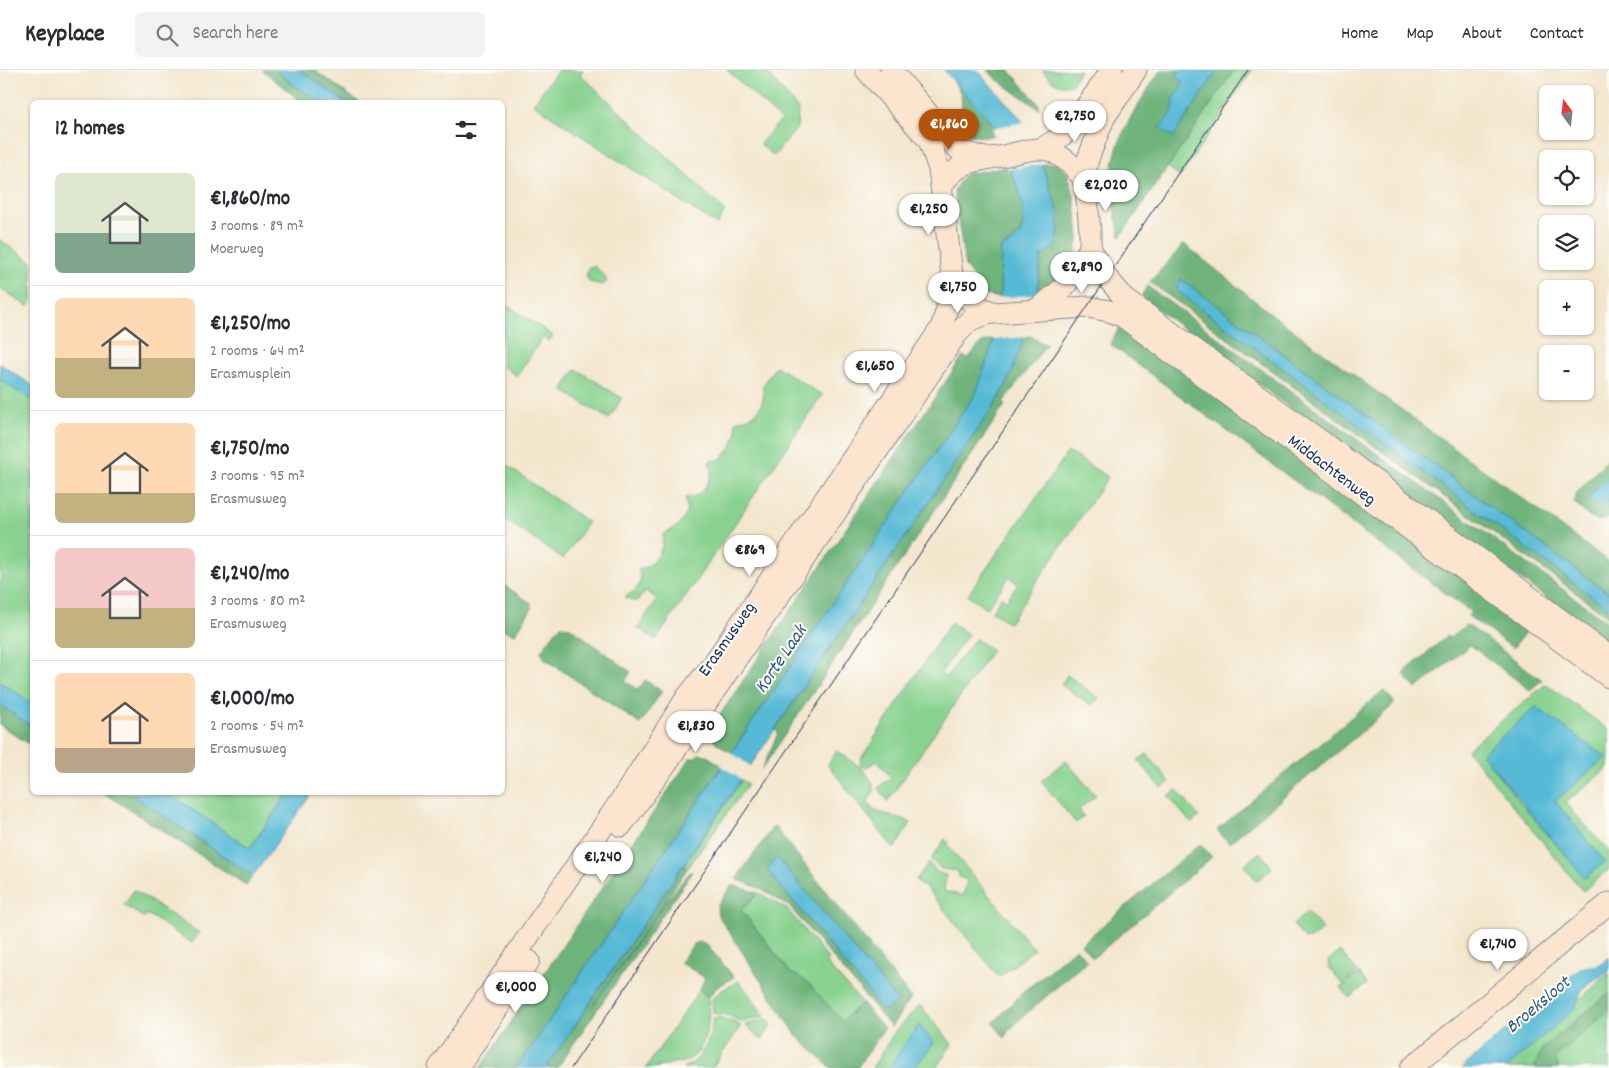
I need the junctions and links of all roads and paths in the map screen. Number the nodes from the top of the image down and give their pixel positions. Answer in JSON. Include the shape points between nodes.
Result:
{"nodes":[{"id":1,"x":866,"y":70,"type":"edge"},
{"id":2,"x":891,"y":70,"type":"edge"},
{"id":3,"x":1112,"y":70,"type":"edge"},
{"id":4,"x":1136,"y":70,"type":"edge"},
{"id":5,"x":1040,"y":148,"type":"junction"},
{"id":6,"x":993,"y":157,"type":"junction"},
{"id":7,"x":1084,"y":180,"type":"junction"},
{"id":8,"x":941,"y":186,"type":"junction"},
{"id":9,"x":1090,"y":247,"type":"junction"},
{"id":10,"x":953,"y":282,"type":"junction"},
{"id":11,"x":1037,"y":310,"type":"junction"},
{"id":12,"x":992,"y":313,"type":"junction"},
{"id":13,"x":1609,"y":656,"type":"edge"},
{"id":14,"x":1609,"y":677,"type":"edge"},
{"id":15,"x":1609,"y":903,"type":"edge"},
{"id":16,"x":439,"y":1068,"type":"edge"},
{"id":17,"x":458,"y":1068,"type":"edge"},
{"id":18,"x":1410,"y":1068,"type":"edge"}],
"edges":[{"from":1,"to":8,"type":"main road","via":[[929,140]]},
{"from":2,"to":6,"type":"main road","via":[[960,151]]},
{"from":3,"to":5,"type":"main road","via":[[1070,129]]},
{"from":4,"to":7,"type":"main road","via":[[1104,118],[1088,159]]},
{"from":5,"to":6,"type":"main road"},
{"from":5,"to":7,"type":"main road","via":[[1065,159]]},
{"from":6,"to":8,"type":"main road","via":[[959,166]]},
{"from":7,"to":9,"type":"main road"},
{"from":8,"to":10,"type":"main road"},
{"from":9,"to":11,"type":"main road","via":[[1062,290]]},
{"from":9,"to":13,"type":"main road","name":"Middachtenweg","via":[[1103,274],[1125,299]]},
{"from":10,"to":12,"type":"main road","via":[[977,306]]},
{"from":10,"to":16,"type":"main road","name":"Erasmusweg","via":[[941,328],[674,717]]},
{"from":11,"to":12,"type":"main road"},
{"from":11,"to":14,"type":"main road","name":"Middachtenweg","via":[[1098,308],[1122,316]]},
{"from":12,"to":17,"type":"main road","name":"Erasmusweg","via":[[970,320],[956,335]]},
{"from":15,"to":18,"type":"main road"}]}
